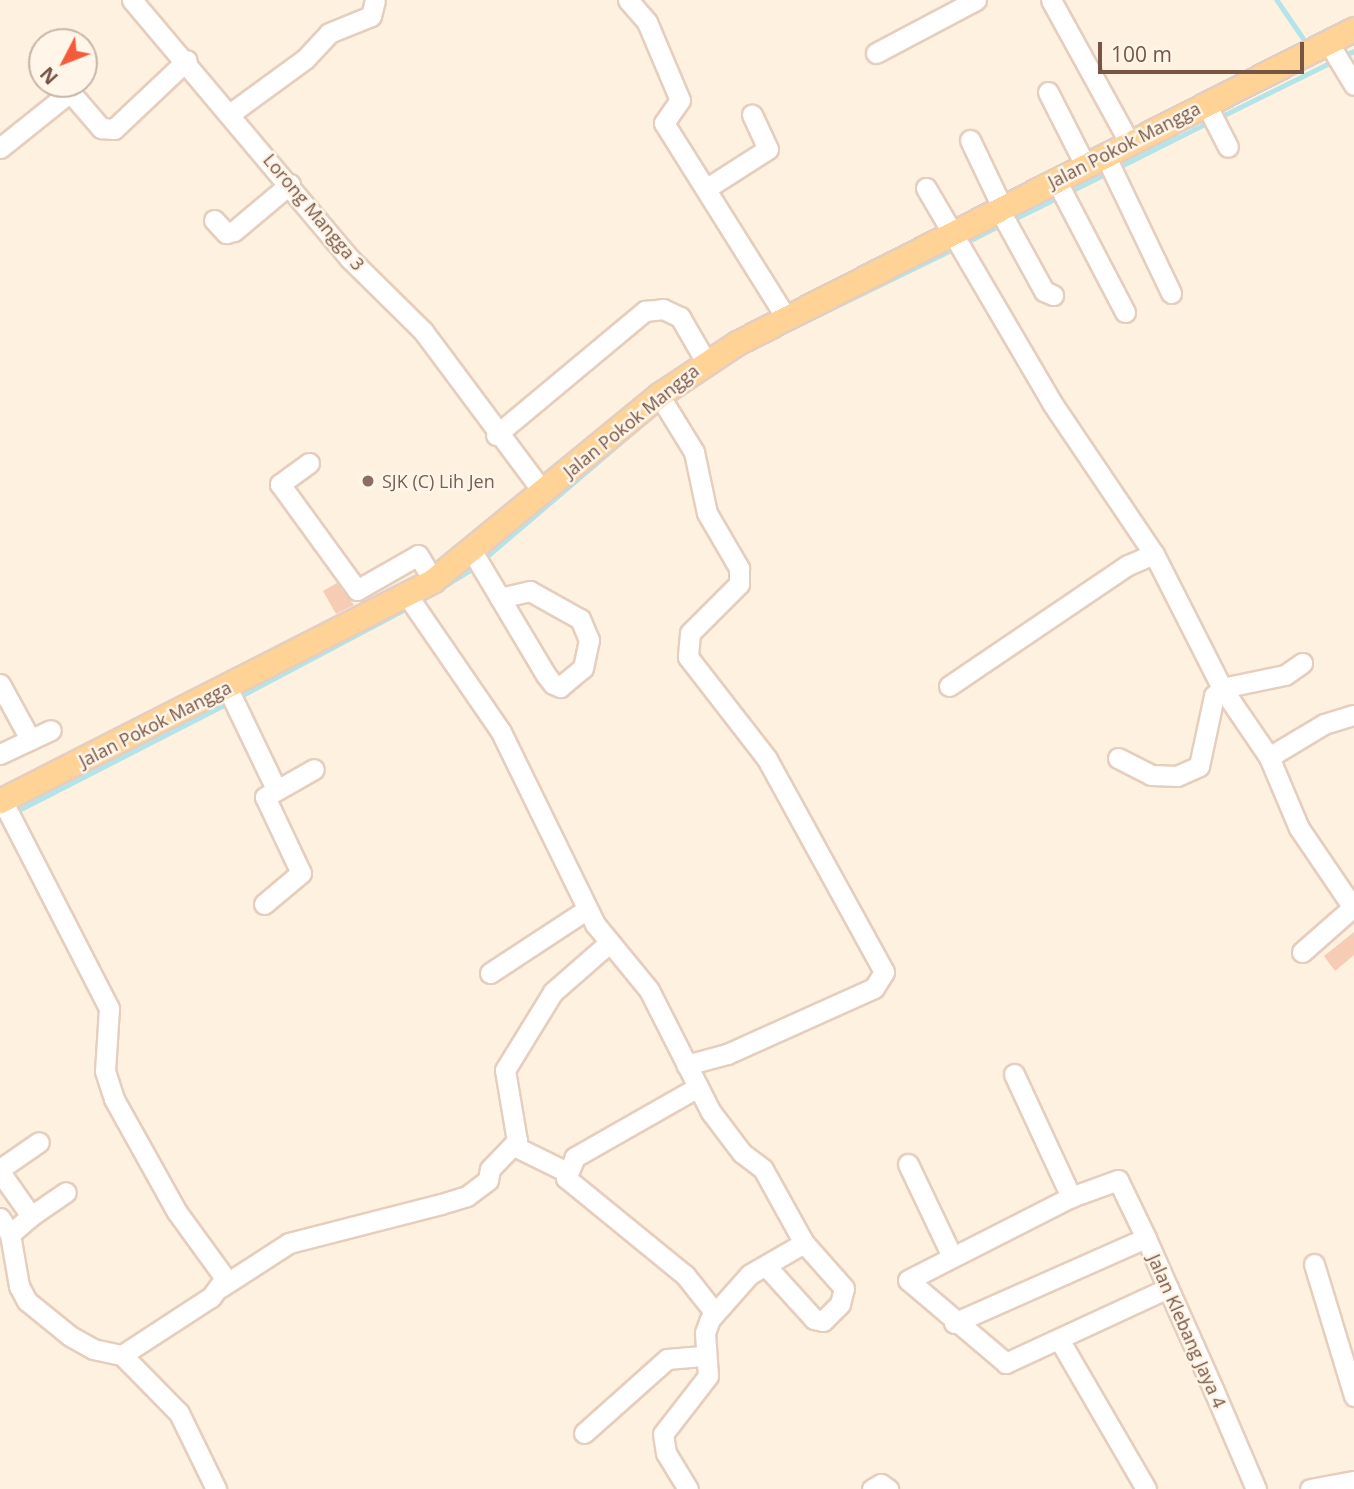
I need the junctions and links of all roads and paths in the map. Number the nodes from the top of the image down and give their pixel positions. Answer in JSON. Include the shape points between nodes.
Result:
{"nodes":[{"id":1,"x":132,"y":0,"type":"edge"},
{"id":2,"x":375,"y":0,"type":"edge"},
{"id":3,"x":628,"y":0,"type":"edge"},
{"id":4,"x":976,"y":0,"type":"edge"},
{"id":5,"x":1051,"y":0,"type":"edge"},
{"id":6,"x":1354,"y":29,"type":"edge"},
{"id":7,"x":876,"y":53,"type":"dead end"},
{"id":8,"x":1333,"y":53,"type":"junction"},
{"id":9,"x":187,"y":60,"type":"junction"},
{"id":10,"x":1354,"y":85,"type":"edge"},
{"id":11,"x":1048,"y":92,"type":"dead end"},
{"id":12,"x":1206,"y":104,"type":"junction"},
{"id":13,"x":232,"y":113,"type":"junction"},
{"id":14,"x":752,"y":114,"type":"dead end"},
{"id":15,"x":970,"y":140,"type":"dead end"},
{"id":16,"x":1129,"y":142,"type":"junction"},
{"id":17,"x":1228,"y":147,"type":"dead end"},
{"id":18,"x":0,"y":148,"type":"edge"},
{"id":19,"x":1103,"y":165,"type":"junction"},
{"id":20,"x":290,"y":184,"type":"junction"},
{"id":21,"x":707,"y":188,"type":"junction"},
{"id":22,"x":926,"y":188,"type":"dead end"},
{"id":23,"x":1061,"y":189,"type":"junction"},
{"id":24,"x":1004,"y":215,"type":"junction"},
{"id":25,"x":214,"y":220,"type":"dead end"},
{"id":26,"x":955,"y":242,"type":"junction"},
{"id":27,"x":1171,"y":293,"type":"dead end"},
{"id":28,"x":1054,"y":295,"type":"dead end"},
{"id":29,"x":1125,"y":312,"type":"dead end"},
{"id":30,"x":785,"y":316,"type":"junction"},
{"id":31,"x":706,"y":362,"type":"junction"},
{"id":32,"x":665,"y":404,"type":"junction"},
{"id":33,"x":496,"y":435,"type":"junction"},
{"id":34,"x":309,"y":463,"type":"dead end"},
{"id":35,"x":543,"y":492,"type":"junction"},
{"id":36,"x":1154,"y":554,"type":"junction"},
{"id":37,"x":478,"y":560,"type":"junction"},
{"id":38,"x":433,"y":580,"type":"junction"},
{"id":39,"x":357,"y":590,"type":"junction"},
{"id":40,"x":500,"y":598,"type":"junction"},
{"id":41,"x":412,"y":602,"type":"junction"},
{"id":42,"x":371,"y":612,"type":"junction"},
{"id":43,"x":1302,"y":663,"type":"dead end"},
{"id":44,"x":0,"y":684,"type":"edge"},
{"id":45,"x":950,"y":686,"type":"dead end"},
{"id":46,"x":1222,"y":688,"type":"junction"},
{"id":47,"x":232,"y":697,"type":"junction"},
{"id":48,"x":1354,"y":715,"type":"edge"},
{"id":49,"x":51,"y":730,"type":"dead end"},
{"id":50,"x":30,"y":739,"type":"junction"},
{"id":51,"x":0,"y":754,"type":"edge"},
{"id":52,"x":1269,"y":757,"type":"junction"},
{"id":53,"x":1118,"y":758,"type":"dead end"},
{"id":54,"x":314,"y":769,"type":"dead end"},
{"id":55,"x":275,"y":789,"type":"junction"},
{"id":56,"x":5,"y":807,"type":"edge"},
{"id":57,"x":1347,"y":887,"type":"edge"},
{"id":58,"x":264,"y":904,"type":"dead end"},
{"id":59,"x":1354,"y":908,"type":"edge"},
{"id":60,"x":586,"y":910,"type":"junction"},
{"id":61,"x":609,"y":943,"type":"junction"},
{"id":62,"x":1301,"y":952,"type":"dead end"},
{"id":63,"x":490,"y":973,"type":"dead end"},
{"id":64,"x":687,"y":1065,"type":"junction"},
{"id":65,"x":1014,"y":1074,"type":"dead end"},
{"id":66,"x":698,"y":1087,"type":"junction"},
{"id":67,"x":39,"y":1142,"type":"dead end"},
{"id":68,"x":514,"y":1146,"type":"junction"},
{"id":69,"x":908,"y":1164,"type":"dead end"},
{"id":70,"x":0,"y":1170,"type":"edge"},
{"id":71,"x":567,"y":1172,"type":"junction"},
{"id":72,"x":66,"y":1192,"type":"dead end"},
{"id":73,"x":1071,"y":1197,"type":"junction"},
{"id":74,"x":31,"y":1216,"type":"junction"},
{"id":75,"x":5,"y":1226,"type":"edge"},
{"id":76,"x":1146,"y":1238,"type":"junction"},
{"id":77,"x":804,"y":1243,"type":"junction"},
{"id":78,"x":951,"y":1254,"type":"junction"},
{"id":79,"x":1314,"y":1264,"type":"dead end"},
{"id":80,"x":766,"y":1266,"type":"junction"},
{"id":81,"x":222,"y":1287,"type":"junction"},
{"id":82,"x":1168,"y":1288,"type":"junction"},
{"id":83,"x":715,"y":1313,"type":"junction"},
{"id":84,"x":954,"y":1323,"type":"junction"},
{"id":85,"x":1060,"y":1341,"type":"junction"},
{"id":86,"x":122,"y":1355,"type":"junction"},
{"id":87,"x":705,"y":1356,"type":"junction"},
{"id":88,"x":1354,"y":1396,"type":"edge"},
{"id":89,"x":584,"y":1433,"type":"dead end"},
{"id":90,"x":1354,"y":1481,"type":"edge"},
{"id":91,"x":216,"y":1489,"type":"edge"},
{"id":92,"x":688,"y":1489,"type":"edge"},
{"id":93,"x":1146,"y":1489,"type":"edge"},
{"id":94,"x":1256,"y":1489,"type":"edge"},
{"id":95,"x":1310,"y":1489,"type":"edge"}],
"edges":[{"from":1,"to":9,"type":"street","name":"Lorong Mangga 3"},
{"from":2,"to":13,"type":"street","via":[[371,16],[329,33],[305,59]]},
{"from":3,"to":21,"type":"street","via":[[647,22],[680,100],[664,123]]},
{"from":4,"to":7,"type":"street"},
{"from":5,"to":16,"type":"street"},
{"from":6,"to":8,"type":"main road","name":"Jalan Pokok Mangga"},
{"from":8,"to":10,"type":"street"},
{"from":8,"to":12,"type":"main road","name":"Jalan Pokok Mangga"},
{"from":9,"to":13,"type":"street","name":"Lorong Mangga 3"},
{"from":9,"to":18,"type":"street","via":[[114,129],[101,128],[70,92]]},
{"from":11,"to":19,"type":"street"},
{"from":12,"to":16,"type":"main road","name":"Jalan Pokok Mangga"},
{"from":12,"to":17,"type":"street"},
{"from":13,"to":20,"type":"street","name":"Lorong Mangga 3"},
{"from":14,"to":21,"type":"street","via":[[768,149]]},
{"from":15,"to":24,"type":"street"},
{"from":16,"to":19,"type":"main road","name":"Jalan Pokok Mangga"},
{"from":19,"to":23,"type":"main road","name":"Jalan Pokok Mangga"},
{"from":19,"to":27,"type":"street"},
{"from":20,"to":25,"type":"street","via":[[234,231],[226,233]]},
{"from":20,"to":33,"type":"street","name":"Lorong Mangga 3","via":[[350,259],[423,331]]},
{"from":21,"to":30,"type":"street"},
{"from":22,"to":26,"type":"street"},
{"from":23,"to":24,"type":"main road","name":"Jalan Pokok Mangga"},
{"from":23,"to":29,"type":"street"},
{"from":24,"to":26,"type":"main road","name":"Jalan Pokok Mangga"},
{"from":24,"to":28,"type":"street","via":[[1044,291]]},
{"from":26,"to":30,"type":"main road","name":"Jalan Pokok Mangga"},
{"from":26,"to":36,"type":"street","via":[[1052,403]]},
{"from":30,"to":31,"type":"main road","name":"Jalan Pokok Mangga"},
{"from":31,"to":32,"type":"main road","name":"Jalan Pokok Mangga"},
{"from":31,"to":33,"type":"street","via":[[680,317],[663,309],[645,311]]},
{"from":32,"to":35,"type":"main road","name":"Jalan Pokok Mangga"},
{"from":32,"to":64,"type":"street","via":[[694,452],[707,513],[739,568],[739,584],[690,634],[688,657],[767,759],[884,972],[874,988],[727,1054]]},
{"from":33,"to":35,"type":"street","name":"Lorong Mangga 3"},
{"from":34,"to":39,"type":"street","via":[[280,484]]},
{"from":35,"to":37,"type":"main road","name":"Jalan Pokok Mangga"},
{"from":36,"to":45,"type":"street","via":[[1128,565]]},
{"from":36,"to":46,"type":"street"},
{"from":37,"to":38,"type":"main road","name":"Jalan Pokok Mangga"},
{"from":37,"to":40,"type":"street"},
{"from":38,"to":39,"type":"street","via":[[418,555]]},
{"from":38,"to":41,"type":"main road","name":"Jalan Pokok Mangga"},
{"from":39,"to":42,"type":"street"},
{"from":40,"to":40,"type":"street","via":[[553,684],[560,687],[583,668],[589,640],[580,619],[530,591]]},
{"from":41,"to":42,"type":"main road","name":"Jalan Pokok Mangga"},
{"from":41,"to":60,"type":"street","via":[[501,732]]},
{"from":42,"to":47,"type":"main road","name":"Jalan Pokok Mangga"},
{"from":43,"to":46,"type":"street","via":[[1266,681]]},
{"from":44,"to":50,"type":"street"},
{"from":46,"to":52,"type":"street"},
{"from":46,"to":53,"type":"street","via":[[1214,696],[1200,741],[1199,766],[1177,776],[1151,775]]},
{"from":47,"to":55,"type":"street"},
{"from":47,"to":56,"type":"main road","name":"Jalan Pokok Mangga"},
{"from":48,"to":52,"type":"street","via":[[1324,724]]},
{"from":49,"to":50,"type":"street"},
{"from":50,"to":51,"type":"street"},
{"from":52,"to":57,"type":"street","via":[[1299,828]]},
{"from":54,"to":55,"type":"street"},
{"from":55,"to":58,"type":"street","via":[[265,797],[301,873]]},
{"from":56,"to":81,"type":"street","via":[[109,1008],[105,1071],[114,1099],[177,1212],[225,1278]]},
{"from":57,"to":59,"type":"street"},
{"from":59,"to":62,"type":"street"},
{"from":60,"to":61,"type":"street"},
{"from":60,"to":63,"type":"street"},
{"from":61,"to":64,"type":"street","via":[[649,990]]},
{"from":61,"to":68,"type":"street","via":[[553,992],[505,1070],[516,1121]]},
{"from":64,"to":66,"type":"street"},
{"from":65,"to":73,"type":"street"},
{"from":66,"to":71,"type":"street","via":[[575,1157]]},
{"from":66,"to":77,"type":"street","via":[[742,1153],[763,1169]]},
{"from":67,"to":70,"type":"street"},
{"from":68,"to":71,"type":"street"},
{"from":68,"to":81,"type":"street","via":[[467,1196],[289,1243]]},
{"from":69,"to":78,"type":"street"},
{"from":70,"to":74,"type":"street"},
{"from":71,"to":83,"type":"street","via":[[575,1190],[685,1275]]},
{"from":72,"to":74,"type":"street"},
{"from":73,"to":76,"type":"street","name":"Jalan Klebang Jaya 4","via":[[1113,1178]]},
{"from":73,"to":78,"type":"street"},
{"from":74,"to":75,"type":"street"},
{"from":75,"to":86,"type":"street","via":[[19,1286],[38,1314],[93,1349]]},
{"from":76,"to":82,"type":"street","name":"Jalan Klebang Jaya 4"},
{"from":76,"to":84,"type":"street"},
{"from":77,"to":80,"type":"street"},
{"from":77,"to":80,"type":"street","via":[[844,1288],[840,1304],[823,1321],[814,1319]]},
{"from":78,"to":84,"type":"street","via":[[909,1275],[911,1285]]},
{"from":79,"to":88,"type":"street"},
{"from":80,"to":83,"type":"street","via":[[750,1274]]},
{"from":81,"to":86,"type":"street"},
{"from":82,"to":85,"type":"street"},
{"from":82,"to":94,"type":"street","name":"Jalan Klebang Jaya 4"},
{"from":83,"to":87,"type":"street","via":[[705,1333]]},
{"from":84,"to":85,"type":"street","via":[[1008,1363]]},
{"from":85,"to":93,"type":"street"},
{"from":86,"to":91,"type":"street","via":[[179,1413]]},
{"from":87,"to":89,"type":"street","via":[[667,1359]]},
{"from":87,"to":92,"type":"street","via":[[703,1388],[663,1434],[666,1453]]},
{"from":90,"to":95,"type":"street"}]}
